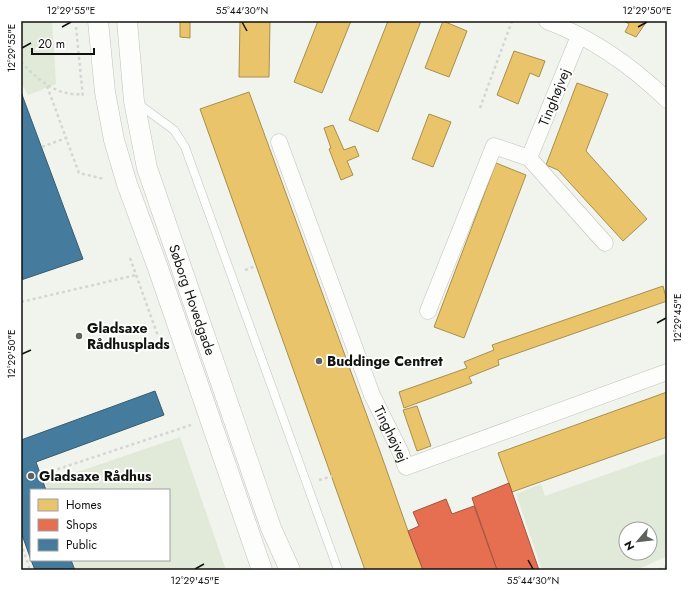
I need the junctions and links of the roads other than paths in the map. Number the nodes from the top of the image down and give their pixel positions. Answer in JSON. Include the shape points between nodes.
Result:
{"nodes":[{"id":1,"x":98,"y":21,"type":"edge"},
{"id":2,"x":118,"y":21,"type":"edge"},
{"id":3,"x":127,"y":21,"type":"edge"},
{"id":4,"x":547,"y":21,"type":"edge"},
{"id":5,"x":572,"y":29,"type":"edge"},
{"id":6,"x":667,"y":100,"type":"edge"},
{"id":7,"x":134,"y":101,"type":"junction"},
{"id":8,"x":279,"y":142,"type":"dead end"},
{"id":9,"x":529,"y":158,"type":"junction"},
{"id":10,"x":605,"y":243,"type":"dead end"},
{"id":11,"x":428,"y":311,"type":"dead end"},
{"id":12,"x":667,"y":372,"type":"edge"},
{"id":13,"x":262,"y":570,"type":"edge"},
{"id":14,"x":290,"y":570,"type":"edge"},
{"id":15,"x":338,"y":570,"type":"edge"}],
"edges":[{"from":1,"to":13,"type":"street","name":"Søborg Hovedgade","via":[[105,92],[114,140],[127,184]]},
{"from":2,"to":7,"type":"street"},
{"from":3,"to":7,"type":"street","name":"Søborg Hovedgade"},
{"from":4,"to":5,"type":"street"},
{"from":5,"to":6,"type":"street","via":[[646,79]]},
{"from":5,"to":9,"type":"street","name":"Tinghøjvej"},
{"from":7,"to":14,"type":"street","name":"Søborg Hovedgade","via":[[147,168],[162,215],[271,528]]},
{"from":7,"to":15,"type":"lane","via":[[174,130],[185,147]]},
{"from":8,"to":12,"type":"street","name":"Tinghøjvej","via":[[372,395],[406,466]]},
{"from":9,"to":10,"type":"street"},
{"from":9,"to":11,"type":"street","via":[[494,146]]}]}
